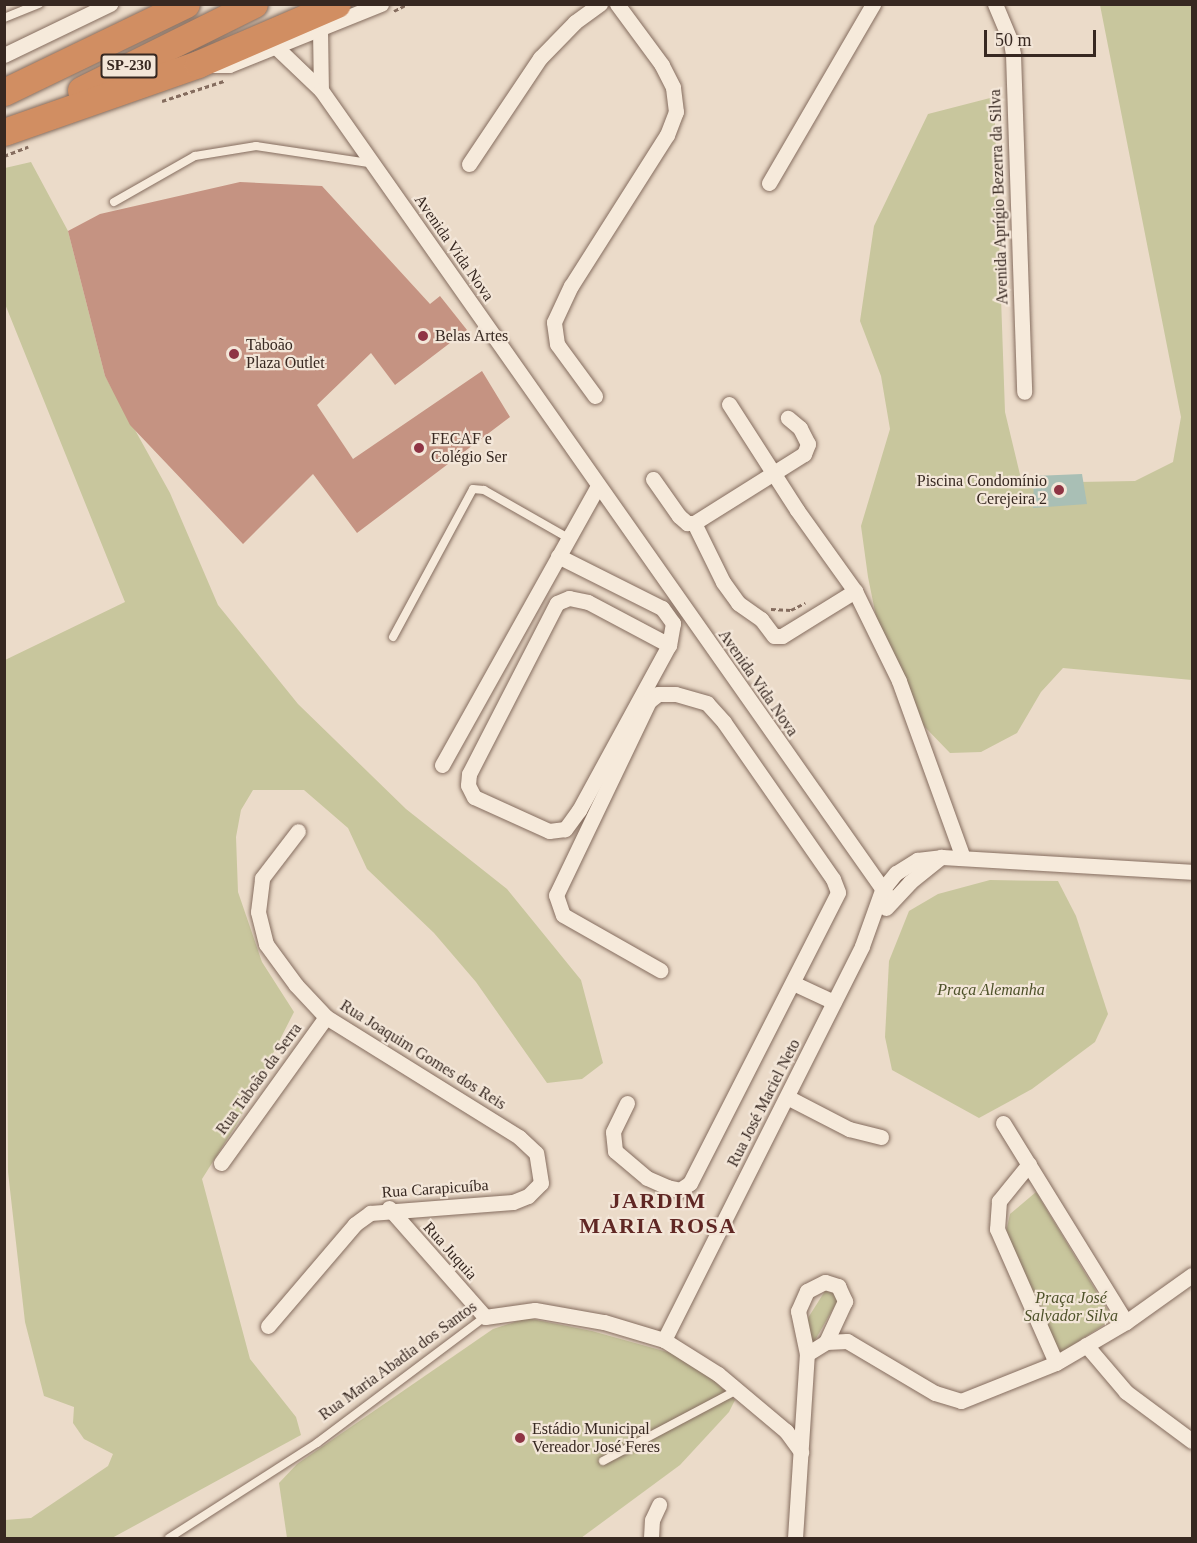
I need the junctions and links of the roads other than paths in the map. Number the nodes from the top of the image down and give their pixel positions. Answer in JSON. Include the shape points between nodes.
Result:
{"nodes":[{"id":1,"x":39,"y":4,"type":"edge"},
{"id":2,"x":110,"y":4,"type":"edge"},
{"id":3,"x":186,"y":4,"type":"edge"},
{"id":4,"x":254,"y":4,"type":"edge"},
{"id":5,"x":337,"y":4,"type":"edge"},
{"id":6,"x":381,"y":4,"type":"edge"},
{"id":7,"x":600,"y":4,"type":"edge"},
{"id":8,"x":618,"y":4,"type":"edge"},
{"id":9,"x":873,"y":4,"type":"edge"},
{"id":10,"x":995,"y":4,"type":"edge"},
{"id":11,"x":4,"y":18,"type":"edge"},
{"id":12,"x":320,"y":29,"type":"junction"},
{"id":13,"x":276,"y":46,"type":"junction"},
{"id":14,"x":4,"y":56,"type":"edge"},
{"id":15,"x":198,"y":64,"type":"junction"},
{"id":16,"x":321,"y":90,"type":"junction"},
{"id":17,"x":4,"y":92,"type":"edge"},
{"id":18,"x":4,"y":128,"type":"edge"},
{"id":19,"x":4,"y":132,"type":"edge"},
{"id":20,"x":369,"y":163,"type":"junction"},
{"id":21,"x":469,"y":164,"type":"dead end"},
{"id":22,"x":769,"y":183,"type":"dead end"},
{"id":23,"x":114,"y":202,"type":"dead end"},
{"id":24,"x":1024,"y":392,"type":"dead end"},
{"id":25,"x":595,"y":396,"type":"dead end"},
{"id":26,"x":729,"y":404,"type":"dead end"},
{"id":27,"x":788,"y":418,"type":"dead end"},
{"id":28,"x":773,"y":471,"type":"junction"},
{"id":29,"x":653,"y":479,"type":"dead end"},
{"id":30,"x":598,"y":486,"type":"junction"},
{"id":31,"x":694,"y":523,"type":"junction"},
{"id":32,"x":568,"y":537,"type":"junction"},
{"id":33,"x":558,"y":556,"type":"junction"},
{"id":34,"x":855,"y":591,"type":"junction"},
{"id":35,"x":393,"y":638,"type":"dead end"},
{"id":36,"x":669,"y":645,"type":"junction"},
{"id":37,"x":442,"y":765,"type":"dead end"},
{"id":38,"x":298,"y":831,"type":"dead end"},
{"id":39,"x":963,"y":858,"type":"junction"},
{"id":40,"x":1192,"y":872,"type":"edge"},
{"id":41,"x":886,"y":895,"type":"junction"},
{"id":42,"x":660,"y":970,"type":"dead end"},
{"id":43,"x":793,"y":983,"type":"junction"},
{"id":44,"x":834,"y":1002,"type":"junction"},
{"id":45,"x":326,"y":1017,"type":"junction"},
{"id":46,"x":787,"y":1097,"type":"junction"},
{"id":47,"x":627,"y":1102,"type":"dead end"},
{"id":48,"x":1003,"y":1123,"type":"dead end"},
{"id":49,"x":881,"y":1137,"type":"dead end"},
{"id":50,"x":221,"y":1163,"type":"dead end"},
{"id":51,"x":1029,"y":1164,"type":"junction"},
{"id":52,"x":541,"y":1183,"type":"joint"},
{"id":53,"x":389,"y":1208,"type":"junction"},
{"id":54,"x":1192,"y":1275,"type":"edge"},
{"id":55,"x":485,"y":1317,"type":"junction"},
{"id":56,"x":1126,"y":1322,"type":"junction"},
{"id":57,"x":268,"y":1326,"type":"dead end"},
{"id":58,"x":664,"y":1340,"type":"junction"},
{"id":59,"x":826,"y":1342,"type":"junction"},
{"id":60,"x":1086,"y":1345,"type":"junction"},
{"id":61,"x":807,"y":1354,"type":"junction"},
{"id":62,"x":1056,"y":1364,"type":"junction"},
{"id":63,"x":737,"y":1390,"type":"junction"},
{"id":64,"x":1192,"y":1441,"type":"edge"},
{"id":65,"x":801,"y":1452,"type":"junction"},
{"id":66,"x":603,"y":1461,"type":"dead end"},
{"id":67,"x":659,"y":1504,"type":"dead end"},
{"id":68,"x":169,"y":1539,"type":"edge"},
{"id":69,"x":651,"y":1539,"type":"edge"},
{"id":70,"x":795,"y":1539,"type":"edge"}],
"edges":[{"from":1,"to":11,"type":"lane"},
{"from":2,"to":14,"type":"street"},
{"from":3,"to":17,"type":"highway","number":"SP-230"},
{"from":4,"to":18,"type":"highway","number":"SP-230"},
{"from":5,"to":15,"type":"highway"},
{"from":6,"to":12,"type":"street"},
{"from":7,"to":21,"type":"street","via":[[575,22],[540,58]]},
{"from":8,"to":25,"type":"street","via":[[662,65],[673,87],[676,112],[667,135],[572,286],[554,322],[557,344]]},
{"from":9,"to":22,"type":"street"},
{"from":10,"to":24,"type":"street","name":"Avenida Aprígio Bezerra da Silva","via":[[1013,54]]},
{"from":12,"to":13,"type":"street"},
{"from":12,"to":16,"type":"street"},
{"from":13,"to":15,"type":"street","via":[[229,65]]},
{"from":13,"to":16,"type":"street","name":"Avenida Vida Nova"},
{"from":15,"to":19,"type":"highway"},
{"from":16,"to":20,"type":"street","name":"Avenida Vida Nova"},
{"from":20,"to":23,"type":"lane","via":[[256,146],[195,156]]},
{"from":20,"to":30,"type":"street","name":"Avenida Vida Nova","via":[[420,229]]},
{"from":26,"to":28,"type":"street"},
{"from":27,"to":28,"type":"street","via":[[800,428],[808,444],[804,453]]},
{"from":28,"to":31,"type":"street"},
{"from":28,"to":34,"type":"street"},
{"from":29,"to":31,"type":"street","via":[[679,516]]},
{"from":30,"to":32,"type":"street"},
{"from":30,"to":41,"type":"street","name":"Avenida Vida Nova"},
{"from":31,"to":34,"type":"street","via":[[723,582],[738,603],[761,619],[774,636],[782,636]]},
{"from":32,"to":33,"type":"street"},
{"from":32,"to":35,"type":"lane","via":[[484,490],[473,489]]},
{"from":33,"to":36,"type":"street","via":[[662,608],[673,623]]},
{"from":33,"to":37,"type":"street"},
{"from":34,"to":39,"type":"street","via":[[899,681]]},
{"from":36,"to":36,"type":"street","via":[[565,829],[549,831],[474,797],[468,784],[469,774],[557,603],[569,598],[588,602]]},
{"from":38,"to":45,"type":"street","name":"Rua Joaquim Gomes dos Reis","via":[[262,879],[258,912],[266,944]]},
{"from":39,"to":40,"type":"street","name":"Rua José Maciel Neto"},
{"from":39,"to":41,"type":"street","name":"Rua José Maciel Neto","via":[[941,857],[908,864]]},
{"from":41,"to":44,"type":"street","name":"Rua José Maciel Neto"},
{"from":42,"to":43,"type":"street","via":[[563,915],[556,895],[649,701],[658,694],[675,694],[707,703],[724,722],[837,885],[836,901]]},
{"from":43,"to":44,"type":"street"},
{"from":43,"to":47,"type":"street","via":[[690,1183],[680,1190],[647,1178],[615,1151],[614,1132]]},
{"from":44,"to":46,"type":"street","name":"Rua José Maciel Neto"},
{"from":45,"to":50,"type":"street","name":"Rua Taboão da Serra"},
{"from":45,"to":52,"type":"street","name":"Rua Joaquim Gomes dos Reis","via":[[519,1137],[536,1153]]},
{"from":46,"to":49,"type":"street","via":[[849,1129]]},
{"from":46,"to":58,"type":"street","name":"Rua José Maciel Neto"},
{"from":48,"to":51,"type":"street"},
{"from":51,"to":56,"type":"street"},
{"from":51,"to":62,"type":"street","via":[[999,1201],[997,1229]]},
{"from":52,"to":53,"type":"street","name":"Rua Carapicuíba","via":[[528,1196],[513,1203]]},
{"from":53,"to":55,"type":"street","name":"Rua Juquia"},
{"from":53,"to":57,"type":"street","name":"Rua Carapicuíba","via":[[370,1213],[355,1224]]},
{"from":54,"to":56,"type":"street"},
{"from":55,"to":58,"type":"street","name":"Rua Maria Abadia dos Santos","via":[[535,1310],[604,1322]]},
{"from":55,"to":68,"type":"lane","name":"Rua Maria Abadia dos Santos","via":[[271,1475],[215,1506]]},
{"from":56,"to":60,"type":"street"},
{"from":58,"to":63,"type":"street","name":"Rua Maria Abadia dos Santos"},
{"from":59,"to":61,"type":"street"},
{"from":59,"to":61,"type":"street","via":[[845,1301],[838,1286],[825,1282],[807,1291],[798,1311]]},
{"from":59,"to":62,"type":"street","via":[[847,1341],[935,1393],[961,1401]]},
{"from":60,"to":62,"type":"street"},
{"from":60,"to":64,"type":"street","via":[[1126,1392]]},
{"from":61,"to":65,"type":"street"},
{"from":63,"to":65,"type":"street","name":"Rua Maria Abadia dos Santos","via":[[786,1431]]},
{"from":63,"to":66,"type":"lane"},
{"from":65,"to":70,"type":"street"},
{"from":67,"to":69,"type":"street","via":[[652,1520]]}]}
